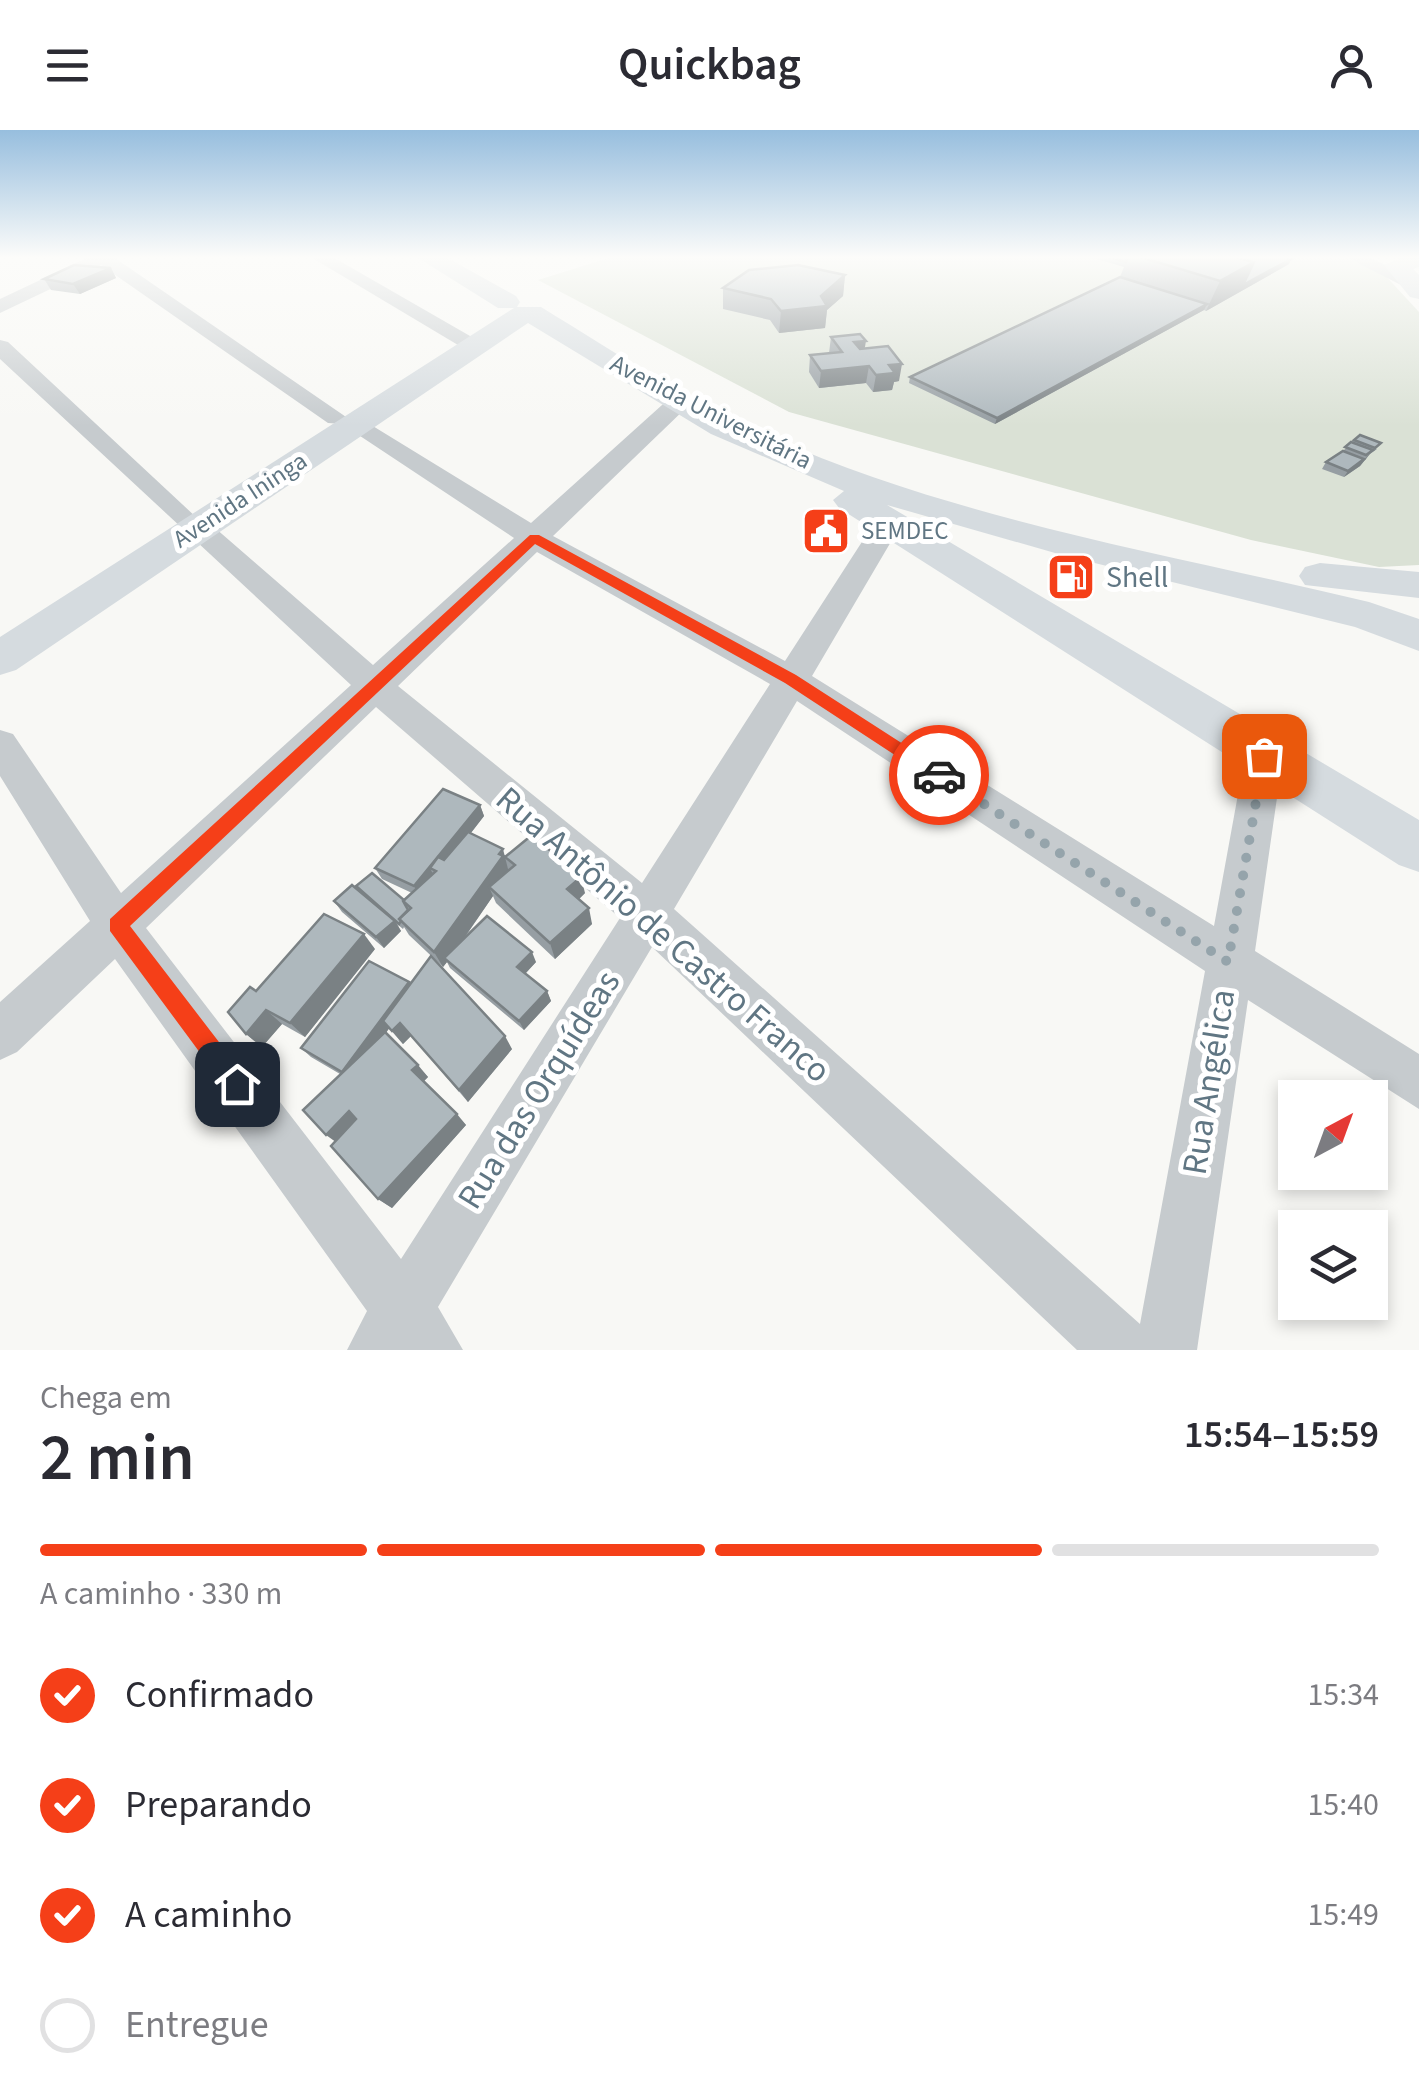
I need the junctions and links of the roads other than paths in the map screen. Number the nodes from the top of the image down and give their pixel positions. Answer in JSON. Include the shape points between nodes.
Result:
{"nodes":[{"id":1,"x":187,"y":313,"type":"edge"},
{"id":2,"x":421,"y":313,"type":"edge"},
{"id":3,"x":517,"y":313,"type":"edge"},
{"id":4,"x":538,"y":313,"type":"edge"},
{"id":5,"x":540,"y":313,"type":"edge"},
{"id":6,"x":474,"y":342,"type":"junction"},
{"id":7,"x":0,"y":347,"type":"edge"},
{"id":8,"x":680,"y":401,"type":"junction"},
{"id":9,"x":346,"y":422,"type":"junction"},
{"id":10,"x":772,"y":440,"type":"junction"},
{"id":11,"x":190,"y":522,"type":"junction"},
{"id":12,"x":888,"y":523,"type":"junction"},
{"id":13,"x":534,"y":538,"type":"junction"},
{"id":14,"x":1143,"y":549,"type":"junction"},
{"id":15,"x":1419,"y":585,"type":"edge"},
{"id":16,"x":1419,"y":636,"type":"edge"},
{"id":17,"x":0,"y":638,"type":"edge"},
{"id":18,"x":0,"y":659,"type":"edge"},
{"id":19,"x":790,"y":679,"type":"junction"},
{"id":20,"x":374,"y":686,"type":"junction"},
{"id":21,"x":0,"y":744,"type":"edge"},
{"id":22,"x":1264,"y":756,"type":"junction"},
{"id":23,"x":1419,"y":848,"type":"edge"},
{"id":24,"x":649,"y":915,"type":"junction"},
{"id":25,"x":117,"y":925,"type":"junction"},
{"id":26,"x":1228,"y":962,"type":"junction"},
{"id":27,"x":0,"y":1035,"type":"edge"},
{"id":28,"x":1419,"y":1083,"type":"edge"},
{"id":29,"x":404,"y":1306,"type":"junction"},
{"id":30,"x":378,"y":1350,"type":"edge"},
{"id":31,"x":432,"y":1350,"type":"edge"},
{"id":32,"x":1122,"y":1350,"type":"edge"},
{"id":33,"x":1166,"y":1350,"type":"edge"}],
"edges":[{"from":1,"to":9,"type":"street"},
{"from":2,"to":6,"type":"street"},
{"from":3,"to":6,"type":"main road","name":"Avenida Ininga"},
{"from":4,"to":8,"type":"main road","name":"Avenida Universitária"},
{"from":5,"to":10,"type":"main road","name":"Avenida Universitária"},
{"from":6,"to":9,"type":"main road","name":"Avenida Ininga"},
{"from":7,"to":11,"type":"street","name":"Rua Antônio de Castro Franco"},
{"from":8,"to":10,"type":"main road","name":"Avenida Universitária"},
{"from":8,"to":13,"type":"street"},
{"from":9,"to":11,"type":"main road","name":"Avenida Ininga"},
{"from":9,"to":13,"type":"street"},
{"from":10,"to":12,"type":"main road"},
{"from":10,"to":14,"type":"main road","name":"Avenida Universitária","via":[[909,500]]},
{"from":11,"to":17,"type":"main road","name":"Avenida Ininga"},
{"from":11,"to":18,"type":"main road","name":"Avenida Ininga"},
{"from":11,"to":20,"type":"street","name":"Rua Antônio de Castro Franco"},
{"from":12,"to":19,"type":"street","name":"Rua das Orquídeas"},
{"from":12,"to":22,"type":"main road"},
{"from":13,"to":19,"type":"street"},
{"from":13,"to":20,"type":"street"},
{"from":14,"to":15,"type":"main road","name":"Avenida Universitária"},
{"from":14,"to":16,"type":"main road","name":"Avenida Universitária"},
{"from":19,"to":24,"type":"street","name":"Rua das Orquídeas"},
{"from":19,"to":26,"type":"street"},
{"from":20,"to":24,"type":"street","name":"Rua Antônio de Castro Franco"},
{"from":20,"to":25,"type":"street"},
{"from":21,"to":25,"type":"street"},
{"from":22,"to":23,"type":"main road"},
{"from":22,"to":26,"type":"street","name":"Rua Angélica"},
{"from":24,"to":29,"type":"street","name":"Rua das Orquídeas"},
{"from":24,"to":32,"type":"street","name":"Rua Antônio de Castro Franco"},
{"from":25,"to":27,"type":"street"},
{"from":25,"to":29,"type":"street"},
{"from":26,"to":28,"type":"street"},
{"from":26,"to":33,"type":"street","name":"Rua Angélica"},
{"from":29,"to":30,"type":"street","name":"Rua das Orquídeas"},
{"from":29,"to":31,"type":"street"}]}
